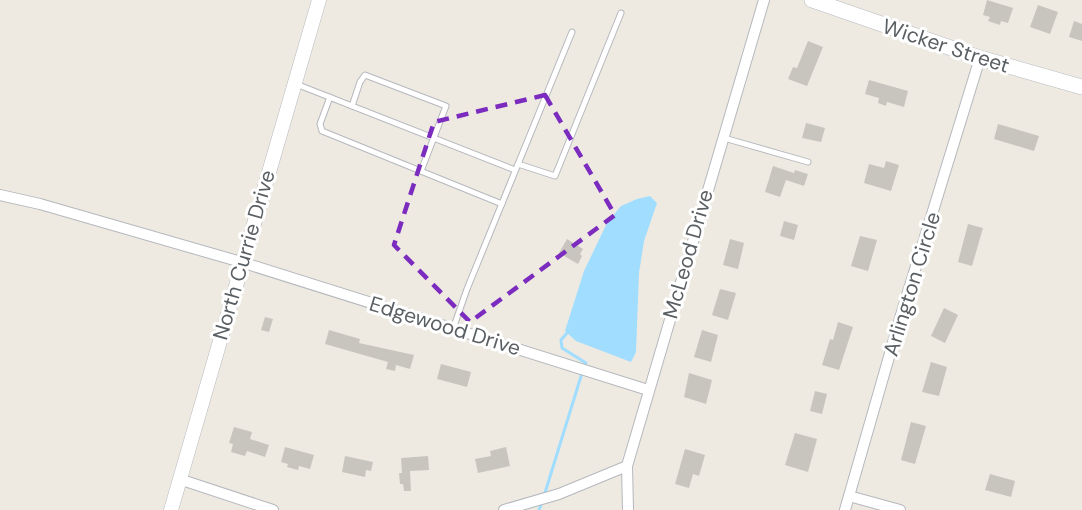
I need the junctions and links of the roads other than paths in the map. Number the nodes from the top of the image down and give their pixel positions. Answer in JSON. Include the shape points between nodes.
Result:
{"nodes":[{"id":1,"x":319,"y":0,"type":"edge"},
{"id":2,"x":764,"y":0,"type":"edge"},
{"id":3,"x":812,"y":0,"type":"edge"},
{"id":4,"x":621,"y":12,"type":"dead end"},
{"id":5,"x":572,"y":32,"type":"dead end"},
{"id":6,"x":980,"y":58,"type":"junction"},
{"id":7,"x":294,"y":83,"type":"junction"},
{"id":8,"x":1082,"y":87,"type":"edge"},
{"id":9,"x":330,"y":97,"type":"junction"},
{"id":10,"x":352,"y":106,"type":"junction"},
{"id":11,"x":722,"y":137,"type":"junction"},
{"id":12,"x":434,"y":138,"type":"junction"},
{"id":13,"x":808,"y":162,"type":"dead end"},
{"id":14,"x":518,"y":164,"type":"junction"},
{"id":15,"x":515,"y":170,"type":"junction"},
{"id":16,"x":420,"y":171,"type":"junction"},
{"id":17,"x":0,"y":195,"type":"edge"},
{"id":18,"x":502,"y":204,"type":"junction"},
{"id":19,"x":242,"y":262,"type":"junction"},
{"id":20,"x":453,"y":329,"type":"junction"},
{"id":21,"x":648,"y":390,"type":"junction"},
{"id":22,"x":627,"y":466,"type":"junction"},
{"id":23,"x":179,"y":479,"type":"junction"},
{"id":24,"x":849,"y":496,"type":"junction"},
{"id":25,"x":171,"y":510,"type":"edge"},
{"id":26,"x":273,"y":510,"type":"edge"},
{"id":27,"x":504,"y":510,"type":"edge"},
{"id":28,"x":628,"y":510,"type":"edge"},
{"id":29,"x":845,"y":510,"type":"edge"},
{"id":30,"x":900,"y":510,"type":"edge"}],
"edges":[{"from":1,"to":7,"type":"street","name":"North Currie Drive"},
{"from":2,"to":11,"type":"street","name":"McLeod Drive"},
{"from":3,"to":6,"type":"main road","name":"Wicker Street"},
{"from":4,"to":14,"type":"lane","via":[[555,176]]},
{"from":5,"to":14,"type":"lane"},
{"from":6,"to":8,"type":"main road","name":"Wicker Street"},
{"from":6,"to":24,"type":"street","name":"Arlington Circle"},
{"from":7,"to":9,"type":"lane"},
{"from":7,"to":19,"type":"street","name":"North Currie Drive"},
{"from":9,"to":10,"type":"lane"},
{"from":9,"to":16,"type":"lane","via":[[320,124],[322,131]]},
{"from":10,"to":12,"type":"lane"},
{"from":10,"to":12,"type":"lane","via":[[366,75],[426,98],[446,106]]},
{"from":11,"to":13,"type":"lane"},
{"from":11,"to":21,"type":"street","name":"McLeod Drive"},
{"from":12,"to":15,"type":"lane"},
{"from":12,"to":16,"type":"lane"},
{"from":14,"to":15,"type":"lane"},
{"from":15,"to":18,"type":"lane"},
{"from":16,"to":18,"type":"lane"},
{"from":17,"to":19,"type":"street","name":"Edgewood Drive"},
{"from":18,"to":20,"type":"lane"},
{"from":19,"to":20,"type":"street","name":"Edgewood Drive"},
{"from":19,"to":23,"type":"street","name":"North Currie Drive"},
{"from":20,"to":21,"type":"street","name":"Edgewood Drive"},
{"from":21,"to":22,"type":"street","name":"McLeod Drive"},
{"from":22,"to":27,"type":"street","via":[[559,494]]},
{"from":22,"to":28,"type":"street","name":"McLeod Drive"},
{"from":23,"to":25,"type":"street","name":"North Currie Drive"},
{"from":23,"to":26,"type":"street"},
{"from":24,"to":29,"type":"street","name":"Arlington Circle"},
{"from":24,"to":30,"type":"street"}]}
